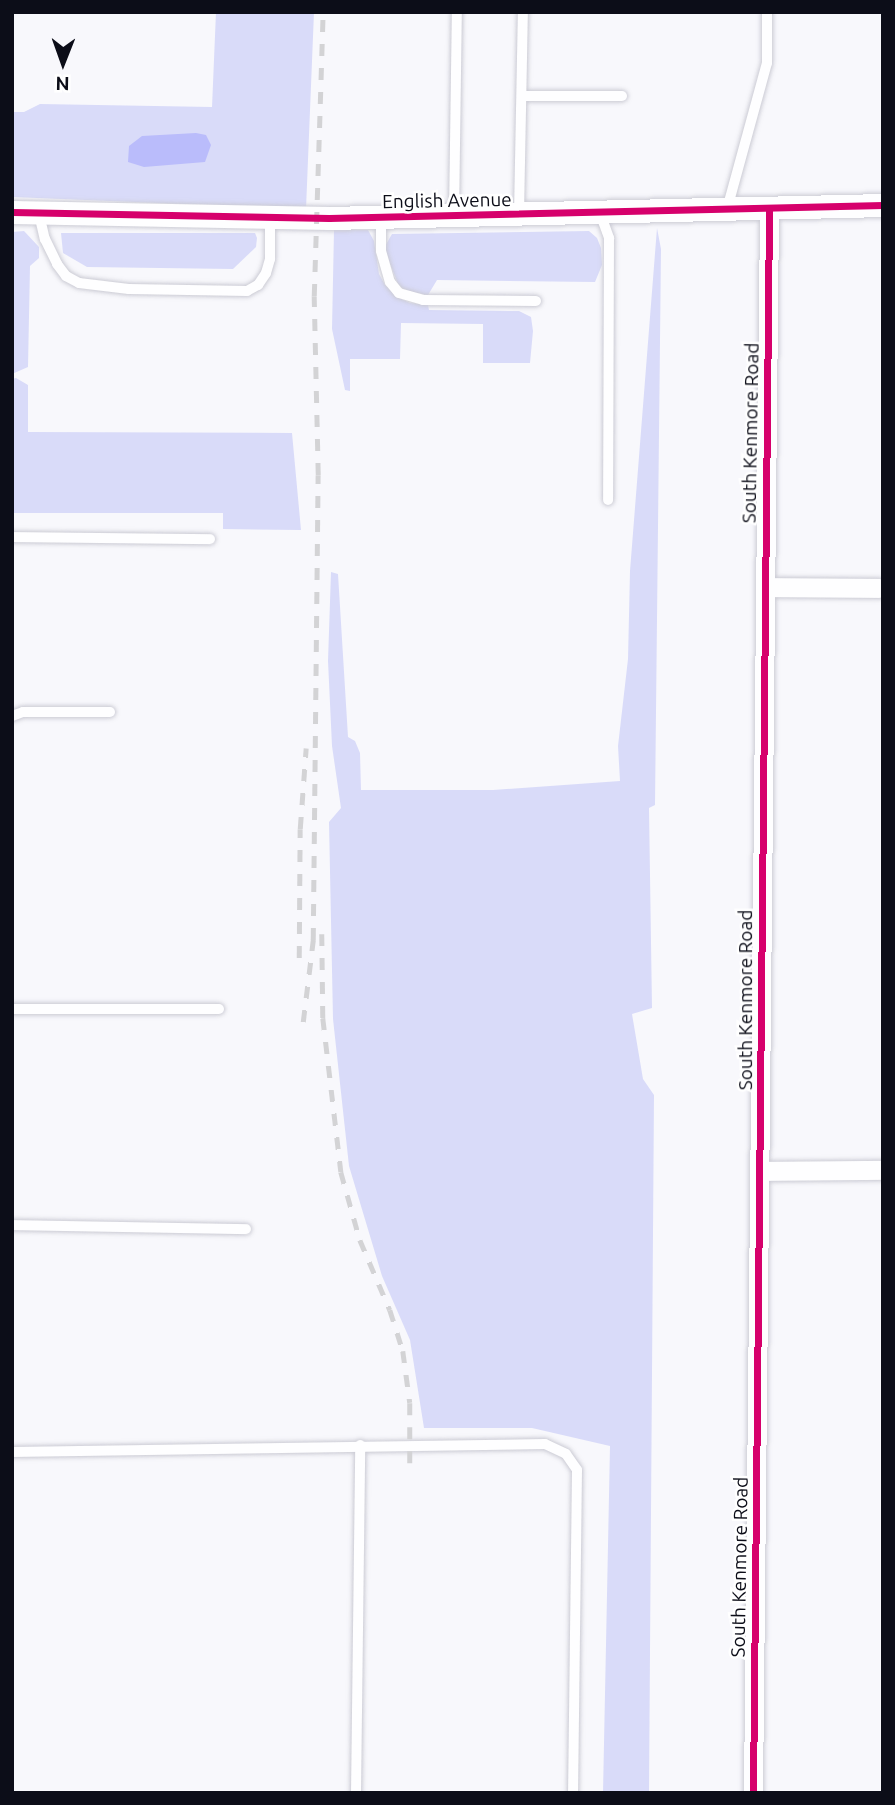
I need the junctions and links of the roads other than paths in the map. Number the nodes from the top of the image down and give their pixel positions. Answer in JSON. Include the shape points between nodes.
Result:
{"nodes":[{"id":1,"x":457,"y":12,"type":"edge"},
{"id":2,"x":523,"y":12,"type":"edge"},
{"id":3,"x":766,"y":12,"type":"edge"},
{"id":4,"x":522,"y":96,"type":"junction"},
{"id":5,"x":622,"y":96,"type":"dead end"},
{"id":6,"x":883,"y":205,"type":"edge"},
{"id":7,"x":769,"y":208,"type":"junction"},
{"id":8,"x":727,"y":209,"type":"junction"},
{"id":9,"x":12,"y":212,"type":"edge"},
{"id":10,"x":38,"y":212,"type":"junction"},
{"id":11,"x":600,"y":213,"type":"junction"},
{"id":12,"x":519,"y":215,"type":"junction"},
{"id":13,"x":454,"y":216,"type":"junction"},
{"id":14,"x":270,"y":217,"type":"junction"},
{"id":15,"x":381,"y":218,"type":"junction"},
{"id":16,"x":536,"y":301,"type":"dead end"},
{"id":17,"x":608,"y":500,"type":"dead end"},
{"id":18,"x":12,"y":537,"type":"edge"},
{"id":19,"x":210,"y":539,"type":"dead end"},
{"id":20,"x":765,"y":587,"type":"junction"},
{"id":21,"x":879,"y":588,"type":"dead end"},
{"id":22,"x":110,"y":712,"type":"dead end"},
{"id":23,"x":12,"y":716,"type":"edge"},
{"id":24,"x":12,"y":1009,"type":"edge"},
{"id":25,"x":219,"y":1009,"type":"dead end"},
{"id":26,"x":883,"y":1170,"type":"edge"},
{"id":27,"x":761,"y":1171,"type":"junction"},
{"id":28,"x":12,"y":1225,"type":"edge"},
{"id":29,"x":246,"y":1230,"type":"dead end"},
{"id":30,"x":360,"y":1445,"type":"junction"},
{"id":31,"x":12,"y":1452,"type":"edge"},
{"id":32,"x":356,"y":1793,"type":"edge"},
{"id":33,"x":573,"y":1793,"type":"edge"},
{"id":34,"x":753,"y":1793,"type":"edge"}],
"edges":[{"from":1,"to":13,"type":"lane"},
{"from":2,"to":4,"type":"lane"},
{"from":3,"to":8,"type":"lane","via":[[766,63]]},
{"from":4,"to":5,"type":"lane"},
{"from":4,"to":12,"type":"lane"},
{"from":6,"to":7,"type":"street","name":"English Avenue"},
{"from":7,"to":8,"type":"street","name":"English Avenue"},
{"from":7,"to":20,"type":"street","name":"South Kenmore Road"},
{"from":8,"to":11,"type":"street","name":"English Avenue"},
{"from":9,"to":10,"type":"street","name":"English Avenue"},
{"from":10,"to":14,"type":"street","name":"English Avenue"},
{"from":10,"to":14,"type":"lane","via":[[57,264],[79,283],[221,291],[247,291],[266,273]]},
{"from":11,"to":12,"type":"street","name":"English Avenue"},
{"from":11,"to":17,"type":"lane","via":[[610,238]]},
{"from":12,"to":13,"type":"street","name":"English Avenue"},
{"from":13,"to":15,"type":"street","name":"English Avenue"},
{"from":14,"to":15,"type":"street","name":"English Avenue"},
{"from":15,"to":16,"type":"lane","via":[[381,251],[390,282],[399,293],[423,300]]},
{"from":18,"to":19,"type":"lane"},
{"from":20,"to":21,"type":"street"},
{"from":20,"to":27,"type":"street","name":"South Kenmore Road"},
{"from":22,"to":23,"type":"lane","via":[[23,712]]},
{"from":24,"to":25,"type":"lane"},
{"from":26,"to":27,"type":"street"},
{"from":27,"to":34,"type":"street","name":"South Kenmore Road"},
{"from":28,"to":29,"type":"lane"},
{"from":30,"to":31,"type":"lane"},
{"from":30,"to":32,"type":"lane"},
{"from":30,"to":33,"type":"lane","via":[[545,1444],[566,1454],[576,1470]]}]}
